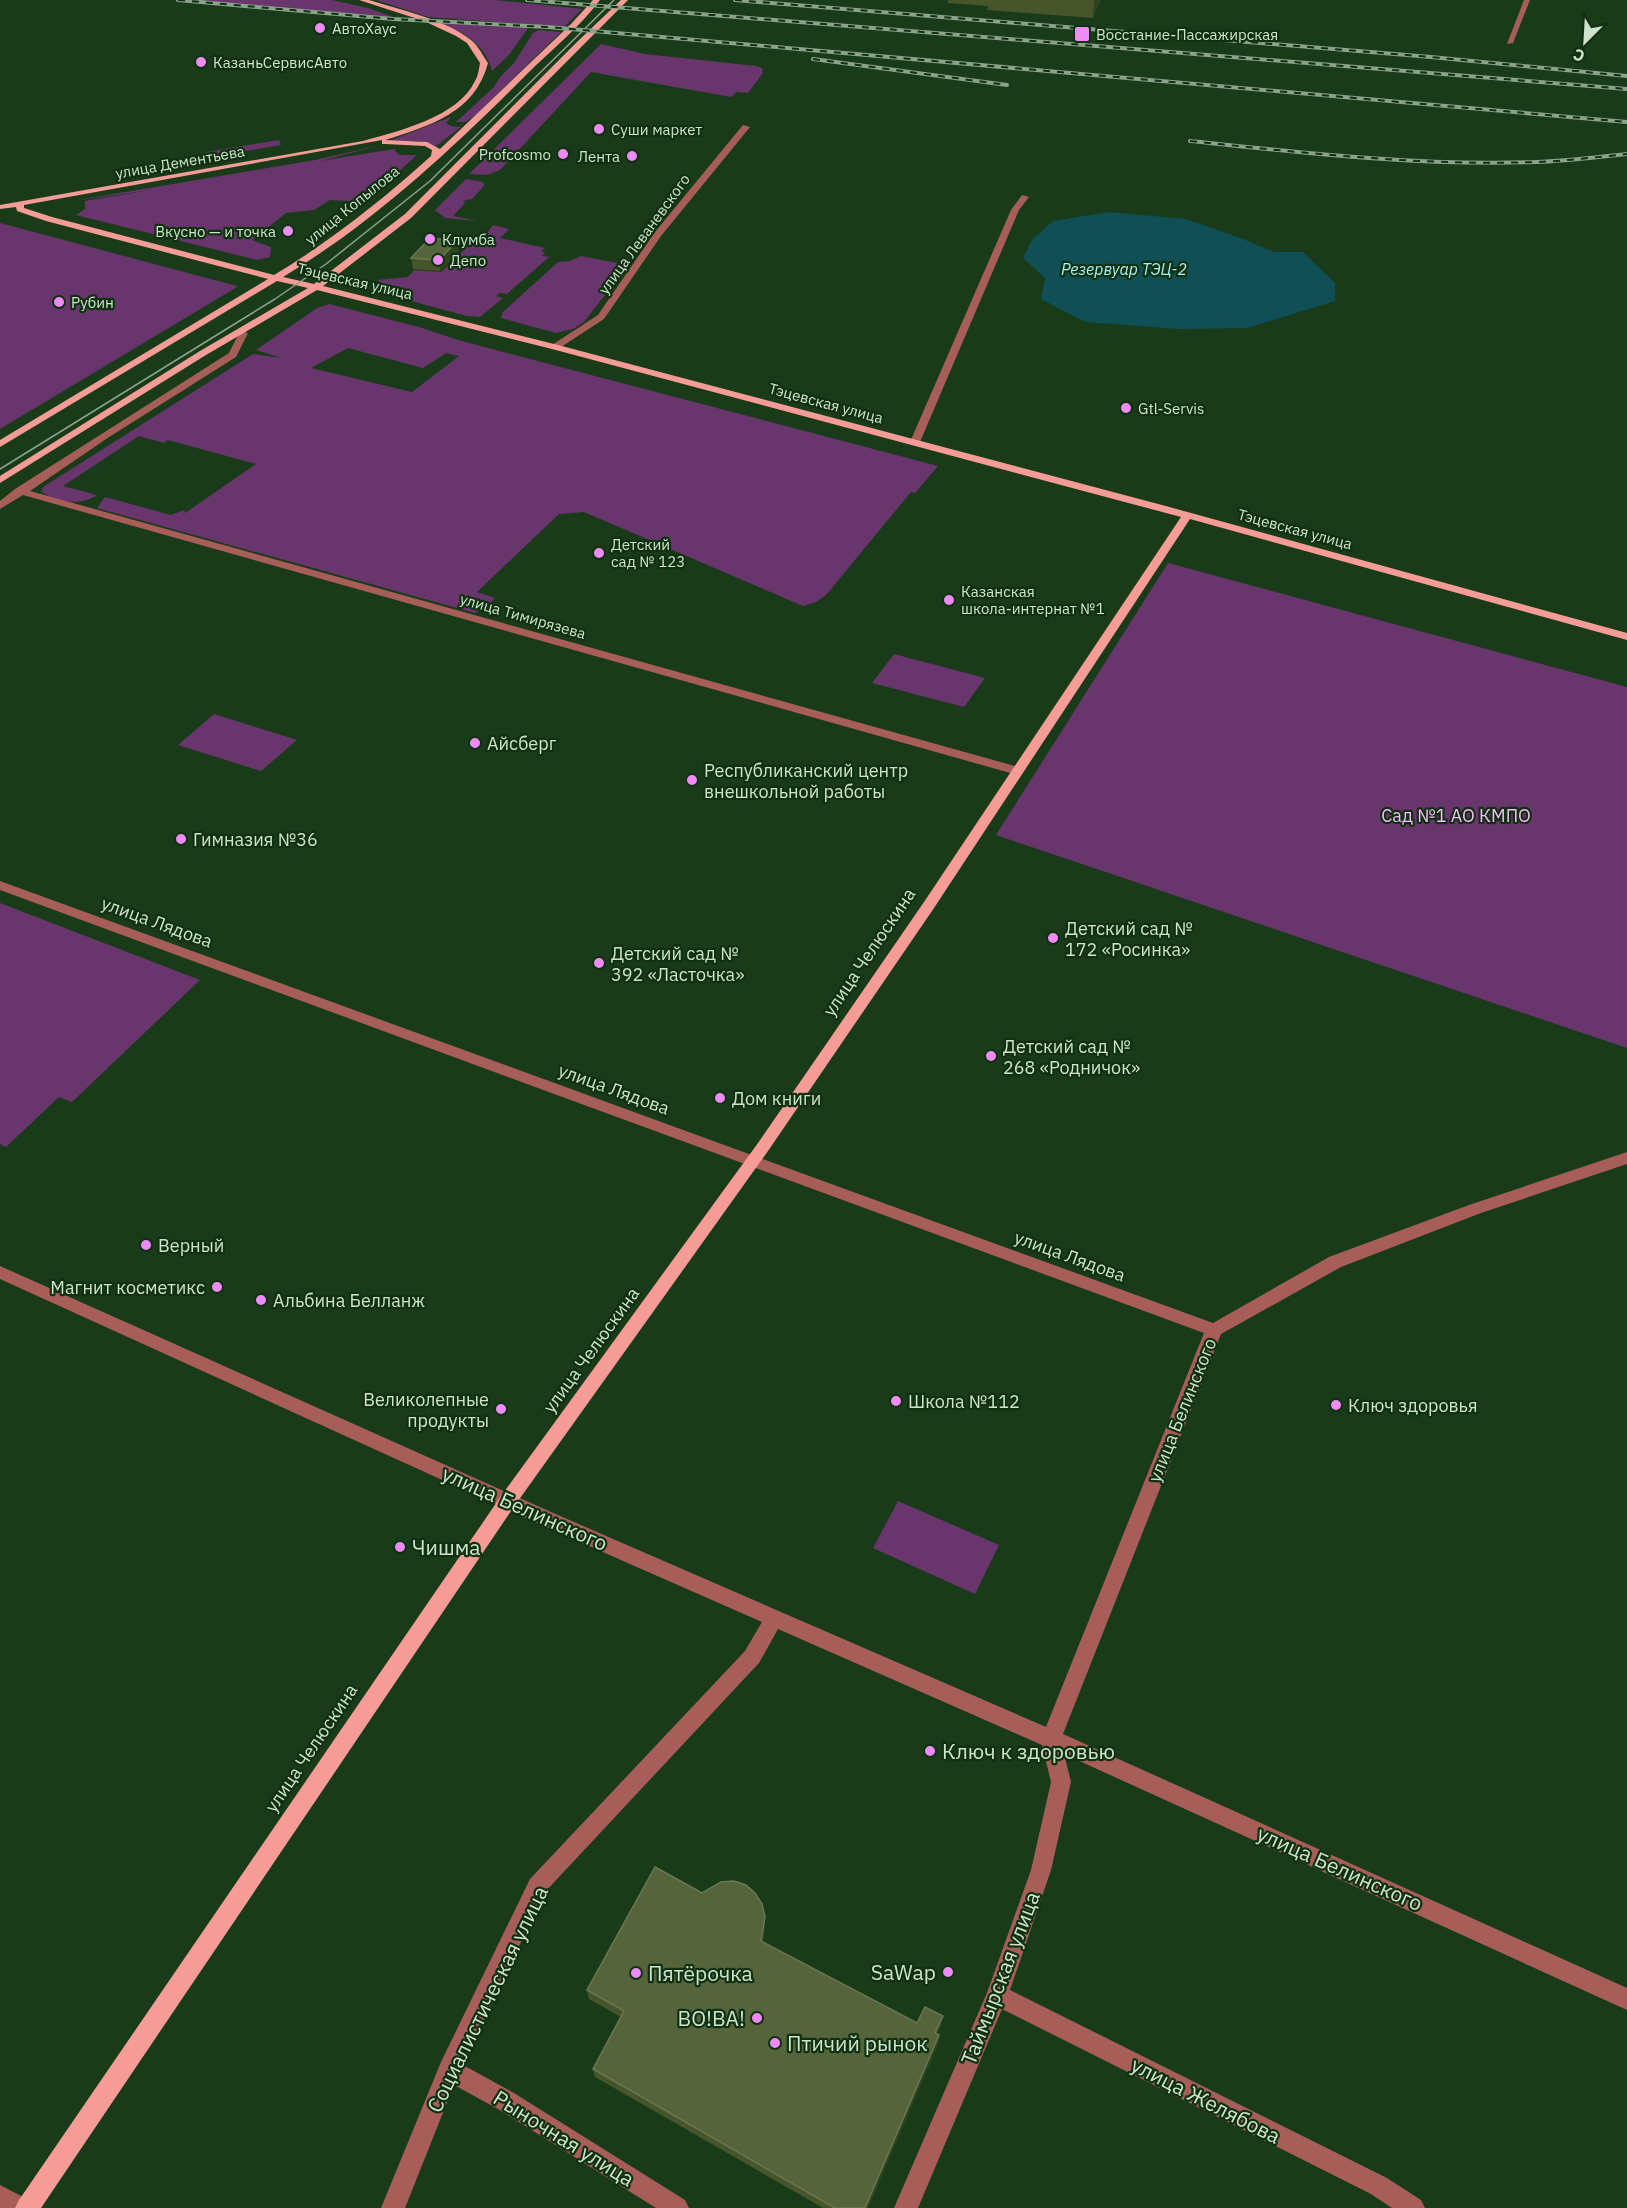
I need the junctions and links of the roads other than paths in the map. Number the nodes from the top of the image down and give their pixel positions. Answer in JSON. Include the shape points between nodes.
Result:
{"nodes":[{"id":1,"x":363,"y":0,"type":"edge"},
{"id":2,"x":597,"y":0,"type":"edge"},
{"id":3,"x":625,"y":0,"type":"edge"},
{"id":4,"x":1527,"y":0,"type":"edge"},
{"id":5,"x":1509,"y":43,"type":"dead end"},
{"id":6,"x":461,"y":102,"type":"junction"},
{"id":7,"x":478,"y":118,"type":"junction"},
{"id":8,"x":746,"y":126,"type":"dead end"},
{"id":9,"x":364,"y":143,"type":"junction"},
{"id":10,"x":435,"y":157,"type":"junction"},
{"id":11,"x":1025,"y":197,"type":"dead end"},
{"id":12,"x":20,"y":203,"type":"junction"},
{"id":13,"x":0,"y":207,"type":"edge"},
{"id":14,"x":274,"y":278,"type":"junction"},
{"id":15,"x":316,"y":287,"type":"junction"},
{"id":16,"x":243,"y":333,"type":"junction"},
{"id":17,"x":555,"y":347,"type":"junction"},
{"id":18,"x":915,"y":442,"type":"junction"},
{"id":19,"x":0,"y":444,"type":"edge"},
{"id":20,"x":0,"y":480,"type":"edge"},
{"id":21,"x":19,"y":491,"type":"junction"},
{"id":22,"x":0,"y":506,"type":"edge"},
{"id":23,"x":1187,"y":515,"type":"junction"},
{"id":24,"x":1627,"y":636,"type":"edge"},
{"id":25,"x":1018,"y":771,"type":"junction"},
{"id":26,"x":0,"y":885,"type":"edge"},
{"id":27,"x":1627,"y":1158,"type":"edge"},
{"id":28,"x":753,"y":1160,"type":"junction"},
{"id":29,"x":0,"y":1272,"type":"edge"},
{"id":30,"x":1214,"y":1330,"type":"junction"},
{"id":31,"x":507,"y":1502,"type":"junction"},
{"id":32,"x":774,"y":1618,"type":"junction"},
{"id":33,"x":1051,"y":1740,"type":"junction"},
{"id":34,"x":997,"y":1995,"type":"junction"},
{"id":35,"x":1627,"y":1999,"type":"edge"},
{"id":36,"x":449,"y":2070,"type":"junction"},
{"id":37,"x":0,"y":2197,"type":"edge"},
{"id":38,"x":21,"y":2208,"type":"edge"},
{"id":39,"x":27,"y":2208,"type":"edge"},
{"id":40,"x":393,"y":2208,"type":"edge"},
{"id":41,"x":677,"y":2208,"type":"edge"},
{"id":42,"x":906,"y":2208,"type":"edge"},
{"id":43,"x":1413,"y":2208,"type":"edge"}],
"edges":[{"from":1,"to":6,"type":"main road","via":[[433,23],[470,42],[484,63],[483,72],[479,84]]},
{"from":2,"to":7,"type":"main road","name":"улица Копылова"},
{"from":3,"to":15,"type":"main road","via":[[408,216]]},
{"from":4,"to":5,"type":"street"},
{"from":6,"to":7,"type":"main road","via":[[452,123]]},
{"from":6,"to":9,"type":"main road","via":[[430,121]]},
{"from":7,"to":10,"type":"main road","name":"улица Копылова"},
{"from":8,"to":17,"type":"street","name":"улица Леваневского","via":[[658,234],[601,317]]},
{"from":9,"to":10,"type":"main road","via":[[426,144],[436,149]]},
{"from":9,"to":12,"type":"main road","name":"улица Дементьева"},
{"from":10,"to":14,"type":"main road","name":"улица Копылова","via":[[355,225]]},
{"from":11,"to":18,"type":"street","via":[[1015,210]]},
{"from":12,"to":13,"type":"main road","name":"улица Дементьева"},
{"from":12,"to":14,"type":"main road","name":"Тэцевская улица","via":[[20,209],[41,217]]},
{"from":14,"to":15,"type":"main road","name":"Тэцевская улица"},
{"from":14,"to":19,"type":"main road","name":"улица Копылова"},
{"from":15,"to":16,"type":"main road"},
{"from":15,"to":17,"type":"main road","name":"Тэцевская улица"},
{"from":16,"to":20,"type":"main road","via":[[203,353]]},
{"from":16,"to":21,"type":"street","via":[[234,355]]},
{"from":17,"to":18,"type":"main road","name":"Тэцевская улица"},
{"from":18,"to":23,"type":"main road","name":"Тэцевская улица"},
{"from":21,"to":22,"type":"street"},
{"from":21,"to":25,"type":"street","name":"улица Тимирязева"},
{"from":23,"to":24,"type":"main road","name":"Тэцевская улица"},
{"from":23,"to":25,"type":"main road","name":"улица Челюскина"},
{"from":25,"to":28,"type":"main road","name":"улица Челюскина"},
{"from":26,"to":28,"type":"street","name":"улица Лядова"},
{"from":27,"to":30,"type":"street","name":"улица Белинского","via":[[1335,1262]]},
{"from":28,"to":30,"type":"street","name":"улица Лядова"},
{"from":28,"to":31,"type":"main road","name":"улица Челюскина"},
{"from":29,"to":31,"type":"street","name":"улица Белинского"},
{"from":30,"to":33,"type":"street","name":"улица Белинского"},
{"from":31,"to":32,"type":"street","name":"улица Белинского"},
{"from":31,"to":39,"type":"main road","name":"улица Челюскина"},
{"from":32,"to":33,"type":"street","name":"улица Белинского"},
{"from":32,"to":36,"type":"street","name":"Социалистическая улица","via":[[752,1657],[537,1886]]},
{"from":33,"to":34,"type":"street","name":"Таймырская улица","via":[[1061,1782],[1041,1870]]},
{"from":33,"to":35,"type":"street","name":"улица Белинского"},
{"from":34,"to":42,"type":"street","name":"Таймырская улица"},
{"from":34,"to":43,"type":"street","name":"улица Желябова","via":[[1379,2186]]},
{"from":36,"to":40,"type":"street","name":"Социалистическая улица"},
{"from":36,"to":41,"type":"street","name":"Рыночная улица"},
{"from":37,"to":38,"type":"street"}]}
